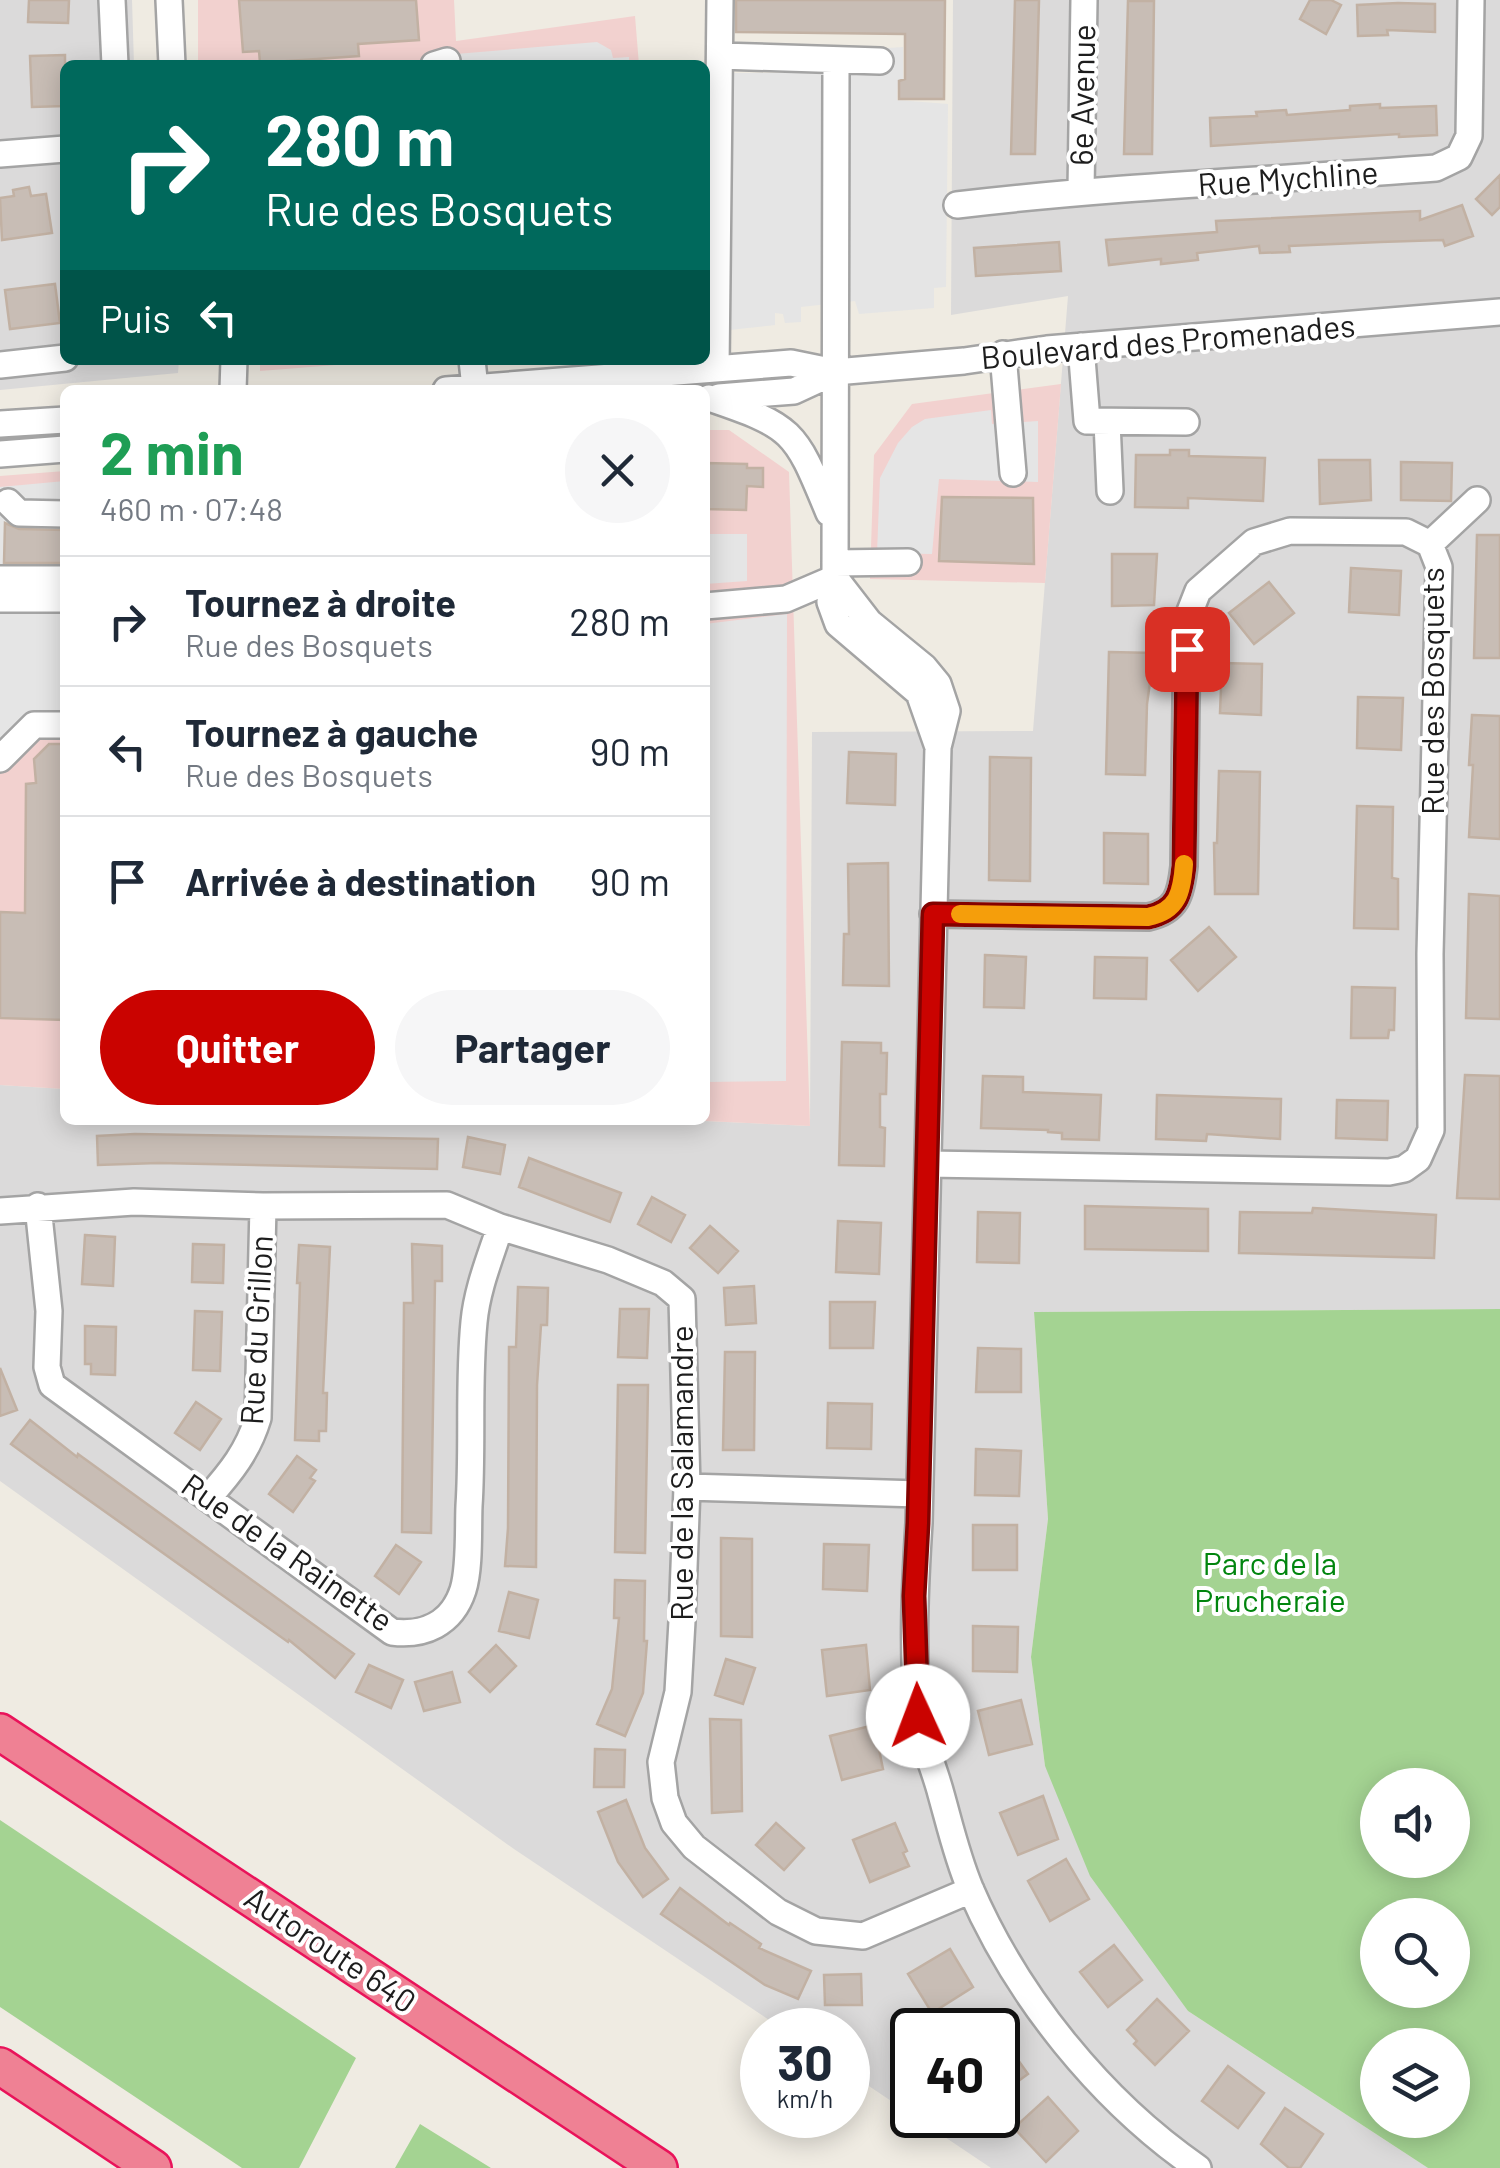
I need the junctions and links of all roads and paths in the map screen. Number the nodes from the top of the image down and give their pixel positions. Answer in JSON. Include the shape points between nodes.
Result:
{"nodes":[{"id":1,"x":112,"y":0,"type":"edge"},
{"id":2,"x":169,"y":0,"type":"edge"},
{"id":3,"x":720,"y":0,"type":"edge"},
{"id":4,"x":1084,"y":0,"type":"edge"},
{"id":5,"x":1471,"y":0,"type":"edge"},
{"id":6,"x":720,"y":56,"type":"junction"},
{"id":7,"x":114,"y":60,"type":"edge"},
{"id":8,"x":172,"y":60,"type":"edge"},
{"id":9,"x":836,"y":60,"type":"junction"},
{"id":10,"x":880,"y":61,"type":"dead end"},
{"id":11,"x":60,"y":148,"type":"edge"},
{"id":12,"x":0,"y":154,"type":"edge"},
{"id":13,"x":1081,"y":190,"type":"junction"},
{"id":14,"x":957,"y":205,"type":"dead end"},
{"id":15,"x":1500,"y":312,"type":"edge"},
{"id":16,"x":1082,"y":346,"type":"junction"},
{"id":17,"x":1003,"y":354,"type":"junction"},
{"id":18,"x":60,"y":359,"type":"edge"},
{"id":19,"x":0,"y":365,"type":"edge"},
{"id":20,"x":619,"y":368,"type":"edge"},
{"id":21,"x":716,"y":368,"type":"junction"},
{"id":22,"x":835,"y":372,"type":"junction"},
{"id":23,"x":496,"y":385,"type":"edge"},
{"id":24,"x":710,"y":398,"type":"edge"},
{"id":25,"x":710,"y":399,"type":"edge"},
{"id":26,"x":60,"y":420,"type":"edge"},
{"id":27,"x":1106,"y":422,"type":"junction"},
{"id":28,"x":1186,"y":422,"type":"dead end"},
{"id":29,"x":0,"y":424,"type":"edge"},
{"id":30,"x":60,"y":449,"type":"edge"},
{"id":31,"x":0,"y":454,"type":"edge"},
{"id":32,"x":1014,"y":473,"type":"dead end"},
{"id":33,"x":1110,"y":491,"type":"dead end"},
{"id":34,"x":1477,"y":500,"type":"dead end"},
{"id":35,"x":8,"y":502,"type":"dead end"},
{"id":36,"x":60,"y":514,"type":"edge"},
{"id":37,"x":835,"y":527,"type":"junction"},
{"id":38,"x":1430,"y":544,"type":"junction"},
{"id":39,"x":908,"y":562,"type":"dead end"},
{"id":40,"x":835,"y":570,"type":"junction"},
{"id":41,"x":0,"y":580,"type":"edge"},
{"id":42,"x":60,"y":580,"type":"edge"},
{"id":43,"x":0,"y":599,"type":"edge"},
{"id":44,"x":60,"y":600,"type":"edge"},
{"id":45,"x":786,"y":600,"type":"junction"},
{"id":46,"x":710,"y":606,"type":"edge"},
{"id":47,"x":838,"y":624,"type":"junction"},
{"id":48,"x":60,"y":725,"type":"edge"},
{"id":49,"x":938,"y":747,"type":"junction"},
{"id":50,"x":0,"y":759,"type":"edge"},
{"id":51,"x":933,"y":914,"type":"junction"},
{"id":52,"x":928,"y":1164,"type":"junction"},
{"id":53,"x":38,"y":1206,"type":"junction"},
{"id":54,"x":263,"y":1206,"type":"junction"},
{"id":55,"x":0,"y":1211,"type":"edge"},
{"id":56,"x":500,"y":1226,"type":"junction"},
{"id":57,"x":687,"y":1488,"type":"junction"},
{"id":58,"x":919,"y":1494,"type":"junction"},
{"id":59,"x":208,"y":1498,"type":"junction"},
{"id":60,"x":0,"y":1732,"type":"edge"},
{"id":61,"x":971,"y":1890,"type":"junction"},
{"id":62,"x":7,"y":2072,"type":"edge"},
{"id":63,"x":153,"y":2168,"type":"edge"},
{"id":64,"x":659,"y":2168,"type":"edge"},
{"id":65,"x":1198,"y":2168,"type":"edge"}],
"edges":[{"from":1,"to":7,"type":"street"},
{"from":2,"to":8,"type":"street"},
{"from":3,"to":6,"type":"street"},
{"from":4,"to":13,"type":"street","name":"6e Avenue"},
{"from":5,"to":13,"type":"street","name":"Rue Mychline","via":[[1469,136],[1458,157],[1436,168]]},
{"from":6,"to":9,"type":"street"},
{"from":6,"to":21,"type":"street"},
{"from":9,"to":10,"type":"street"},
{"from":9,"to":22,"type":"street"},
{"from":11,"to":12,"type":"street"},
{"from":13,"to":14,"type":"street","name":"Rue Mychline"},
{"from":15,"to":16,"type":"street","name":"Boulevard des Promenades"},
{"from":16,"to":17,"type":"street","name":"Boulevard des Promenades"},
{"from":16,"to":27,"type":"street","via":[[1087,422]]},
{"from":17,"to":22,"type":"street","name":"Boulevard des Promenades"},
{"from":17,"to":32,"type":"street"},
{"from":18,"to":19,"type":"street"},
{"from":20,"to":21,"type":"street","name":"Boulevard des Promenades"},
{"from":20,"to":23,"type":"street","name":"Boulevard des Promenades"},
{"from":21,"to":22,"type":"street","name":"Boulevard des Promenades","via":[[791,362]]},
{"from":22,"to":24,"type":"street","name":"Boulevard des Promenades","via":[[794,391]]},
{"from":22,"to":37,"type":"street"},
{"from":25,"to":37,"type":"street","via":[[787,432],[808,460]]},
{"from":26,"to":29,"type":"street"},
{"from":27,"to":28,"type":"street"},
{"from":27,"to":33,"type":"street"},
{"from":30,"to":31,"type":"street"},
{"from":34,"to":38,"type":"street"},
{"from":35,"to":36,"type":"street","via":[[20,514]]},
{"from":37,"to":40,"type":"street"},
{"from":38,"to":51,"type":"street","name":"Rue des Bosquets","via":[[1406,532],[1290,532],[1254,542],[1198,591],[1187,618],[1184,866],[1174,906],[1148,917]]},
{"from":38,"to":52,"type":"street","name":"Rue des Bosquets","via":[[1439,567],[1431,1130],[1418,1160],[1389,1172]]},
{"from":39,"to":40,"type":"street"},
{"from":40,"to":45,"type":"street"},
{"from":40,"to":47,"type":"street","via":[[830,602]]},
{"from":40,"to":49,"type":"street","via":[[861,612],[938,684],[947,710]]},
{"from":41,"to":42,"type":"street"},
{"from":43,"to":44,"type":"street"},
{"from":45,"to":46,"type":"street"},
{"from":45,"to":47,"type":"street"},
{"from":47,"to":49,"type":"street","via":[[919,693]]},
{"from":48,"to":50,"type":"street","via":[[34,725]]},
{"from":49,"to":51,"type":"street"},
{"from":51,"to":52,"type":"street"},
{"from":52,"to":58,"type":"street"},
{"from":53,"to":54,"type":"street","name":"Rue de la Salamandre"},
{"from":53,"to":55,"type":"street","name":"Rue de la Salamandre"},
{"from":53,"to":59,"type":"street","name":"Rue de la Rainette","via":[[52,1385]]},
{"from":54,"to":56,"type":"street","name":"Rue de la Salamandre","via":[[448,1205]]},
{"from":54,"to":59,"type":"street","name":"Rue du Grillon","via":[[258,1418],[237,1466]]},
{"from":56,"to":57,"type":"street","name":"Rue de la Salamandre","via":[[664,1282],[682,1299]]},
{"from":56,"to":59,"type":"street","name":"Rue de la Rainette","via":[[474,1323],[464,1589],[437,1627],[392,1632]]},
{"from":57,"to":58,"type":"street"},
{"from":57,"to":61,"type":"street","name":"Rue de la Salamandre","via":[[678,1692],[662,1762],[674,1823],[778,1912],[816,1931],[863,1936]]},
{"from":58,"to":61,"type":"street","via":[[918,1716]]},
{"from":60,"to":64,"type":"highway","name":"Autoroute 640"},
{"from":61,"to":65,"type":"street","via":[[1017,1976],[1076,2056],[1140,2122]]},
{"from":62,"to":63,"type":"highway"}]}
